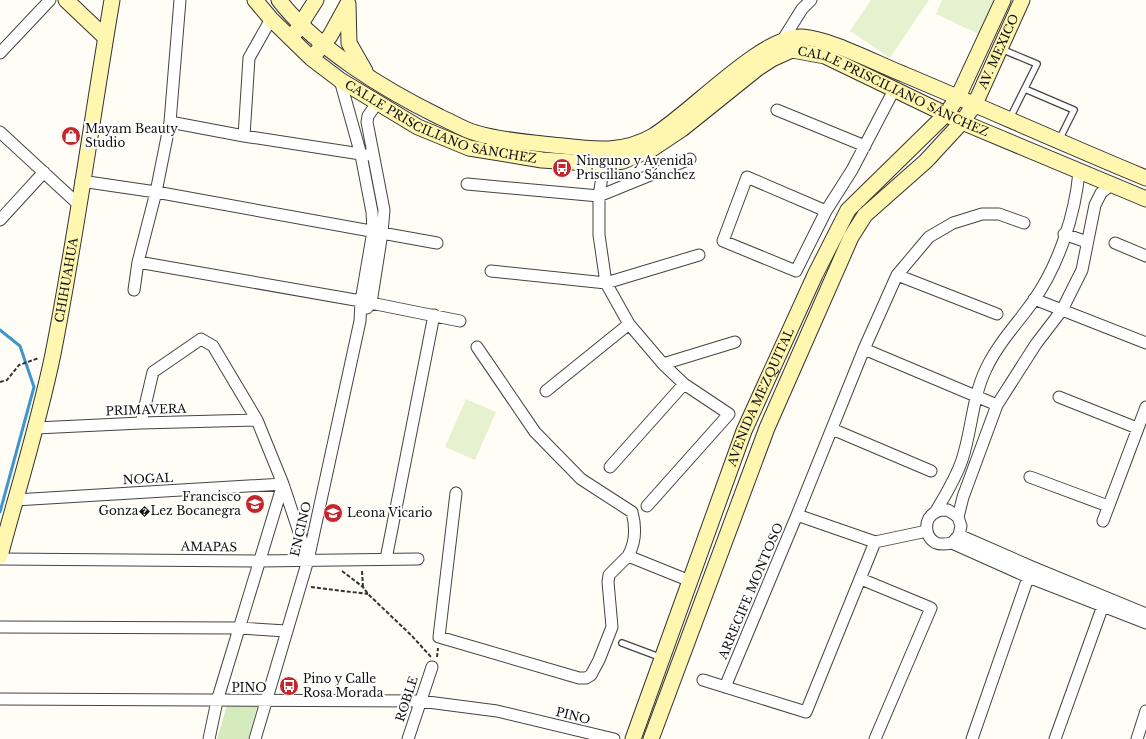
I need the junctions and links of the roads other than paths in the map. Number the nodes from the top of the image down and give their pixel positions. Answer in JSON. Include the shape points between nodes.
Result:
{"nodes":[{"id":1,"x":50,"y":0,"type":"edge"},
{"id":2,"x":66,"y":0,"type":"edge"},
{"id":3,"x":112,"y":0,"type":"edge"},
{"id":4,"x":180,"y":0,"type":"edge"},
{"id":5,"x":255,"y":0,"type":"edge"},
{"id":6,"x":279,"y":0,"type":"edge"},
{"id":7,"x":316,"y":0,"type":"edge"},
{"id":8,"x":811,"y":0,"type":"edge"},
{"id":9,"x":1003,"y":0,"type":"edge"},
{"id":10,"x":1022,"y":0,"type":"edge"},
{"id":11,"x":349,"y":2,"type":"edge"},
{"id":12,"x":271,"y":19,"type":"junction"},
{"id":13,"x":301,"y":26,"type":"junction"},
{"id":14,"x":105,"y":37,"type":"junction"},
{"id":15,"x":290,"y":39,"type":"junction"},
{"id":16,"x":782,"y":41,"type":"junction"},
{"id":17,"x":322,"y":45,"type":"junction"},
{"id":18,"x":1000,"y":48,"type":"junction"},
{"id":19,"x":0,"y":53,"type":"edge"},
{"id":20,"x":311,"y":58,"type":"junction"},
{"id":21,"x":368,"y":75,"type":"junction"},
{"id":22,"x":340,"y":80,"type":"junction"},
{"id":23,"x":895,"y":88,"type":"junction"},
{"id":24,"x":1025,"y":89,"type":"junction"},
{"id":25,"x":958,"y":97,"type":"junction"},
{"id":26,"x":376,"y":103,"type":"junction"},
{"id":27,"x":975,"y":104,"type":"junction"},
{"id":28,"x":777,"y":110,"type":"dead end"},
{"id":29,"x":946,"y":114,"type":"junction"},
{"id":30,"x":1009,"y":120,"type":"junction"},
{"id":31,"x":170,"y":122,"type":"junction"},
{"id":32,"x":962,"y":122,"type":"junction"},
{"id":33,"x":0,"y":132,"type":"edge"},
{"id":34,"x":244,"y":136,"type":"junction"},
{"id":35,"x":1058,"y":142,"type":"junction"},
{"id":36,"x":865,"y":146,"type":"junction"},
{"id":37,"x":373,"y":154,"type":"junction"},
{"id":38,"x":361,"y":155,"type":"junction"},
{"id":39,"x":605,"y":157,"type":"junction"},
{"id":40,"x":690,"y":159,"type":"dead end"},
{"id":41,"x":44,"y":172,"type":"junction"},
{"id":42,"x":1079,"y":172,"type":"junction"},
{"id":43,"x":1146,"y":178,"type":"edge"},
{"id":44,"x":81,"y":182,"type":"junction"},
{"id":45,"x":467,"y":184,"type":"dead end"},
{"id":46,"x":1111,"y":185,"type":"junction"},
{"id":47,"x":156,"y":192,"type":"junction"},
{"id":48,"x":599,"y":196,"type":"junction"},
{"id":49,"x":1146,"y":199,"type":"edge"},
{"id":50,"x":78,"y":204,"type":"junction"},
{"id":51,"x":826,"y":211,"type":"junction"},
{"id":52,"x":0,"y":220,"type":"edge"},
{"id":53,"x":1024,"y":223,"type":"dead end"},
{"id":54,"x":378,"y":232,"type":"junction"},
{"id":55,"x":1064,"y":234,"type":"junction"},
{"id":56,"x":1087,"y":242,"type":"junction"},
{"id":57,"x":437,"y":243,"type":"dead end"},
{"id":58,"x":1115,"y":243,"type":"dead end"},
{"id":59,"x":699,"y":255,"type":"dead end"},
{"id":60,"x":1146,"y":256,"type":"edge"},
{"id":61,"x":138,"y":262,"type":"junction"},
{"id":62,"x":491,"y":271,"type":"dead end"},
{"id":63,"x":897,"y":275,"type":"junction"},
{"id":64,"x":606,"y":283,"type":"junction"},
{"id":65,"x":134,"y":290,"type":"dead end"},
{"id":66,"x":1034,"y":299,"type":"junction"},
{"id":67,"x":366,"y":302,"type":"junction"},
{"id":68,"x":1062,"y":310,"type":"junction"},
{"id":69,"x":998,"y":314,"type":"dead end"},
{"id":70,"x":434,"y":315,"type":"junction"},
{"id":71,"x":460,"y":321,"type":"dead end"},
{"id":72,"x":629,"y":324,"type":"junction"},
{"id":73,"x":735,"y":342,"type":"dead end"},
{"id":74,"x":1146,"y":343,"type":"edge"},
{"id":75,"x":477,"y":347,"type":"dead end"},
{"id":76,"x":864,"y":349,"type":"junction"},
{"id":77,"x":663,"y":364,"type":"junction"},
{"id":78,"x":684,"y":384,"type":"junction"},
{"id":79,"x":546,"y":391,"type":"dead end"},
{"id":80,"x":975,"y":395,"type":"junction"},
{"id":81,"x":1059,"y":397,"type":"dead end"},
{"id":82,"x":997,"y":405,"type":"junction"},
{"id":83,"x":1146,"y":407,"type":"edge"},
{"id":84,"x":257,"y":420,"type":"junction"},
{"id":85,"x":141,"y":423,"type":"junction"},
{"id":86,"x":36,"y":428,"type":"junction"},
{"id":87,"x":1137,"y":428,"type":"junction"},
{"id":88,"x":832,"y":429,"type":"junction"},
{"id":89,"x":610,"y":467,"type":"dead end"},
{"id":90,"x":931,"y":470,"type":"dead end"},
{"id":91,"x":1030,"y":477,"type":"dead end"},
{"id":92,"x":283,"y":484,"type":"junction"},
{"id":93,"x":456,"y":493,"type":"dead end"},
{"id":94,"x":15,"y":500,"type":"junction"},
{"id":95,"x":647,"y":506,"type":"dead end"},
{"id":96,"x":1108,"y":506,"type":"junction"},
{"id":97,"x":936,"y":511,"type":"junction"},
{"id":98,"x":797,"y":515,"type":"junction"},
{"id":99,"x":958,"y":517,"type":"junction"},
{"id":100,"x":1103,"y":521,"type":"dead end"},
{"id":101,"x":927,"y":531,"type":"junction"},
{"id":102,"x":956,"y":539,"type":"junction"},
{"id":103,"x":875,"y":542,"type":"junction"},
{"id":104,"x":628,"y":556,"type":"junction"},
{"id":105,"x":0,"y":557,"type":"edge"},
{"id":106,"x":386,"y":559,"type":"junction"},
{"id":107,"x":418,"y":559,"type":"dead end"},
{"id":108,"x":308,"y":560,"type":"junction"},
{"id":109,"x":259,"y":561,"type":"junction"},
{"id":110,"x":1030,"y":572,"type":"junction"},
{"id":111,"x":861,"y":579,"type":"junction"},
{"id":112,"x":690,"y":581,"type":"junction"},
{"id":113,"x":1105,"y":602,"type":"junction"},
{"id":114,"x":1146,"y":614,"type":"edge"},
{"id":115,"x":1146,"y":623,"type":"edge"},
{"id":116,"x":0,"y":627,"type":"edge"},
{"id":117,"x":239,"y":628,"type":"junction"},
{"id":118,"x":286,"y":631,"type":"junction"},
{"id":119,"x":622,"y":643,"type":"dead end"},
{"id":120,"x":662,"y":658,"type":"junction"},
{"id":121,"x":433,"y":665,"type":"road end"},
{"id":122,"x":703,"y":680,"type":"dead end"},
{"id":123,"x":725,"y":687,"type":"junction"},
{"id":124,"x":0,"y":699,"type":"edge"},
{"id":125,"x":217,"y":701,"type":"junction"},
{"id":126,"x":265,"y":701,"type":"junction"},
{"id":127,"x":420,"y":701,"type":"junction"},
{"id":128,"x":1146,"y":711,"type":"edge"},
{"id":129,"x":582,"y":735,"type":"edge"},
{"id":130,"x":209,"y":739,"type":"edge"},
{"id":131,"x":255,"y":739,"type":"edge"},
{"id":132,"x":408,"y":739,"type":"edge"},
{"id":133,"x":614,"y":739,"type":"edge"},
{"id":134,"x":633,"y":739,"type":"edge"},
{"id":135,"x":651,"y":739,"type":"edge"},
{"id":136,"x":875,"y":739,"type":"edge"},
{"id":137,"x":972,"y":739,"type":"edge"},
{"id":138,"x":1055,"y":739,"type":"edge"},
{"id":139,"x":1137,"y":739,"type":"edge"}],
"edges":[{"from":1,"to":19,"type":"street"},
{"from":2,"to":14,"type":"street"},
{"from":3,"to":14,"type":"street","name":"CHIHUAHUA"},
{"from":4,"to":31,"type":"street"},
{"from":5,"to":12,"type":"street","name":"CALLE PRISCILIANO SÁNCHEZ"},
{"from":6,"to":13,"type":"street","name":"CALLE PRISCILIANO SÁNCHEZ"},
{"from":7,"to":13,"type":"street"},
{"from":8,"to":16,"type":"street","via":[[802,9]]},
{"from":9,"to":25,"type":"street","name":"AV. MEXICO"},
{"from":10,"to":18,"type":"street","name":"AV. MEXICO"},
{"from":11,"to":17,"type":"street"},
{"from":11,"to":21,"type":"street","via":[[349,43]]},
{"from":12,"to":15,"type":"street","name":"CALLE PRISCILIANO SÁNCHEZ"},
{"from":12,"to":34,"type":"street","via":[[249,58]]},
{"from":13,"to":15,"type":"street"},
{"from":13,"to":17,"type":"street","name":"CALLE PRISCILIANO SÁNCHEZ"},
{"from":14,"to":44,"type":"street","name":"CHIHUAHUA"},
{"from":15,"to":20,"type":"street","name":"CALLE PRISCILIANO SÁNCHEZ"},
{"from":16,"to":25,"type":"street","name":"CALLE PRISCILIANO SÁNCHEZ","via":[[801,37],[828,43]]},
{"from":16,"to":39,"type":"street","name":"CALLE PRISCILIANO SÁNCHEZ","via":[[759,52],[651,138]]},
{"from":17,"to":20,"type":"street"},
{"from":17,"to":21,"type":"street","name":"CALLE PRISCILIANO SÁNCHEZ"},
{"from":18,"to":24,"type":"lane","via":[[1037,64]]},
{"from":18,"to":27,"type":"street","name":"AV. MEXICO"},
{"from":20,"to":22,"type":"street","name":"CALLE PRISCILIANO SÁNCHEZ"},
{"from":21,"to":39,"type":"street","name":"CALLE PRISCILIANO SÁNCHEZ","via":[[428,111],[475,133]]},
{"from":22,"to":26,"type":"street","name":"CALLE PRISCILIANO SÁNCHEZ"},
{"from":22,"to":38,"type":"street"},
{"from":23,"to":29,"type":"street","name":"CALLE PRISCILIANO SÁNCHEZ"},
{"from":23,"to":36,"type":"street"},
{"from":23,"to":39,"type":"street","name":"CALLE PRISCILIANO SÁNCHEZ","via":[[825,56],[792,50],[758,68],[682,129],[652,149],[623,161]]},
{"from":24,"to":30,"type":"lane"},
{"from":24,"to":35,"type":"lane","via":[[1074,110]]},
{"from":25,"to":27,"type":"street","name":"CALLE PRISCILIANO SÁNCHEZ"},
{"from":25,"to":29,"type":"street","name":"AVENIDA MEZQUITAL"},
{"from":26,"to":37,"type":"street","via":[[367,122]]},
{"from":26,"to":39,"type":"street","name":"CALLE PRISCILIANO SÁNCHEZ","via":[[418,127],[469,148],[542,160]]},
{"from":27,"to":30,"type":"street","name":"CALLE PRISCILIANO SÁNCHEZ"},
{"from":27,"to":32,"type":"street","name":"AVENIDA MEZQUITAL"},
{"from":28,"to":36,"type":"street"},
{"from":29,"to":32,"type":"street","name":"CALLE PRISCILIANO SÁNCHEZ"},
{"from":29,"to":112,"type":"street","name":"AVENIDA MEZQUITAL","via":[[848,210],[744,431]]},
{"from":30,"to":35,"type":"street","name":"CALLE PRISCILIANO SÁNCHEZ"},
{"from":31,"to":34,"type":"street"},
{"from":31,"to":47,"type":"street"},
{"from":32,"to":42,"type":"street","name":"CALLE PRISCILIANO SÁNCHEZ"},
{"from":32,"to":135,"type":"street","name":"AVENIDA MEZQUITAL","via":[[926,161],[865,215],[851,237],[767,428]]},
{"from":33,"to":41,"type":"street"},
{"from":34,"to":38,"type":"street"},
{"from":35,"to":43,"type":"street","name":"CALLE PRISCILIANO SÁNCHEZ"},
{"from":36,"to":51,"type":"street"},
{"from":37,"to":38,"type":"street"},
{"from":37,"to":54,"type":"street","via":[[384,210]]},
{"from":38,"to":54,"type":"street"},
{"from":39,"to":48,"type":"street"},
{"from":40,"to":48,"type":"street"},
{"from":41,"to":50,"type":"street"},
{"from":41,"to":52,"type":"street"},
{"from":42,"to":46,"type":"street","name":"CALLE PRISCILIANO SÁNCHEZ"},
{"from":42,"to":55,"type":"street","via":[[1077,193]]},
{"from":44,"to":47,"type":"street"},
{"from":44,"to":50,"type":"street","name":"CHIHUAHUA"},
{"from":45,"to":48,"type":"street"},
{"from":46,"to":49,"type":"street","name":"CALLE PRISCILIANO SÁNCHEZ"},
{"from":46,"to":56,"type":"street","via":[[1101,193],[1095,205]]},
{"from":47,"to":54,"type":"street"},
{"from":47,"to":61,"type":"street"},
{"from":48,"to":64,"type":"street","via":[[599,235]]},
{"from":50,"to":86,"type":"street","name":"CHIHUAHUA","via":[[76,229]]},
{"from":51,"to":51,"type":"street","via":[[796,271],[723,241],[747,176]]},
{"from":53,"to":63,"type":"street","via":[[999,214],[982,214],[953,223],[929,237]]},
{"from":54,"to":57,"type":"street"},
{"from":54,"to":67,"type":"street"},
{"from":55,"to":56,"type":"street"},
{"from":55,"to":66,"type":"street","via":[[1054,264]]},
{"from":56,"to":68,"type":"street","via":[[1082,270]]},
{"from":58,"to":60,"type":"street"},
{"from":59,"to":64,"type":"street"},
{"from":61,"to":65,"type":"street"},
{"from":61,"to":67,"type":"street"},
{"from":62,"to":64,"type":"street"},
{"from":63,"to":69,"type":"street"},
{"from":63,"to":76,"type":"street"},
{"from":64,"to":72,"type":"street"},
{"from":66,"to":68,"type":"street"},
{"from":66,"to":80,"type":"street","via":[[1003,340]]},
{"from":67,"to":70,"type":"street"},
{"from":67,"to":108,"type":"street","name":"ENCINO"},
{"from":68,"to":74,"type":"street"},
{"from":68,"to":82,"type":"street","via":[[1036,344]]},
{"from":70,"to":71,"type":"street"},
{"from":70,"to":106,"type":"street"},
{"from":72,"to":77,"type":"street"},
{"from":72,"to":79,"type":"street"},
{"from":73,"to":77,"type":"street"},
{"from":75,"to":104,"type":"street","via":[[535,432],[581,479],[632,512],[635,524],[633,547]]},
{"from":76,"to":80,"type":"street"},
{"from":76,"to":88,"type":"street"},
{"from":77,"to":78,"type":"street"},
{"from":78,"to":89,"type":"street"},
{"from":78,"to":95,"type":"street","via":[[729,414]]},
{"from":80,"to":82,"type":"street"},
{"from":80,"to":97,"type":"street","via":[[962,459],[954,481]]},
{"from":81,"to":87,"type":"street"},
{"from":82,"to":99,"type":"street"},
{"from":83,"to":87,"type":"street"},
{"from":84,"to":85,"type":"street","name":"PRIMAVERA"},
{"from":84,"to":85,"type":"street","via":[[213,346],[201,339],[153,372]]},
{"from":84,"to":92,"type":"street"},
{"from":85,"to":86,"type":"street","name":"PRIMAVERA"},
{"from":86,"to":94,"type":"street","name":"CHIHUAHUA"},
{"from":87,"to":96,"type":"street"},
{"from":88,"to":90,"type":"street"},
{"from":88,"to":98,"type":"street"},
{"from":91,"to":96,"type":"street"},
{"from":92,"to":94,"type":"street","name":"NOGAL"},
{"from":92,"to":108,"type":"street"},
{"from":92,"to":109,"type":"street"},
{"from":93,"to":104,"type":"street","via":[[439,637],[586,678],[599,660],[612,627],[609,575]]},
{"from":94,"to":105,"type":"street","name":"CHIHUAHUA"},
{"from":96,"to":100,"type":"street"},
{"from":97,"to":99,"type":"street","via":[[948,510]]},
{"from":97,"to":101,"type":"street","via":[[926,523]]},
{"from":98,"to":103,"type":"street","name":"ARRECIFE MONTOSO"},
{"from":98,"to":123,"type":"street","name":"ARRECIFE MONTOSO"},
{"from":99,"to":102,"type":"street","via":[[961,526]]},
{"from":101,"to":102,"type":"street","via":[[936,543]]},
{"from":101,"to":103,"type":"street"},
{"from":102,"to":110,"type":"street"},
{"from":103,"to":111,"type":"street"},
{"from":104,"to":112,"type":"street"},
{"from":105,"to":109,"type":"street","name":"AMAPAS"},
{"from":106,"to":107,"type":"street","name":"AMAPAS"},
{"from":106,"to":108,"type":"street","name":"AMAPAS"},
{"from":108,"to":109,"type":"street","name":"AMAPAS"},
{"from":108,"to":118,"type":"street","name":"ENCINO"},
{"from":109,"to":117,"type":"street"},
{"from":110,"to":113,"type":"street"},
{"from":110,"to":137,"type":"street"},
{"from":111,"to":123,"type":"street","via":[[806,712]]},
{"from":111,"to":136,"type":"street","via":[[931,608]]},
{"from":112,"to":120,"type":"street","name":"AVENIDA MEZQUITAL"},
{"from":113,"to":114,"type":"street"},
{"from":113,"to":115,"type":"street"},
{"from":113,"to":138,"type":"street"},
{"from":116,"to":117,"type":"street"},
{"from":117,"to":118,"type":"street"},
{"from":117,"to":125,"type":"street"},
{"from":118,"to":126,"type":"street","name":"ENCINO"},
{"from":119,"to":120,"type":"lane"},
{"from":120,"to":134,"type":"street","name":"AVENIDA MEZQUITAL"},
{"from":121,"to":127,"type":"street","name":"ROBLE"},
{"from":122,"to":123,"type":"street"},
{"from":124,"to":125,"type":"street","name":"PINO"},
{"from":125,"to":126,"type":"street","name":"PINO"},
{"from":125,"to":130,"type":"street"},
{"from":126,"to":127,"type":"street","name":"PINO"},
{"from":126,"to":131,"type":"street","name":"ENCINO"},
{"from":127,"to":129,"type":"street","name":"PINO","via":[[497,711]]},
{"from":127,"to":132,"type":"street","name":"ROBLE"},
{"from":128,"to":139,"type":"street"},
{"from":129,"to":133,"type":"street","name":"PINO"}]}
